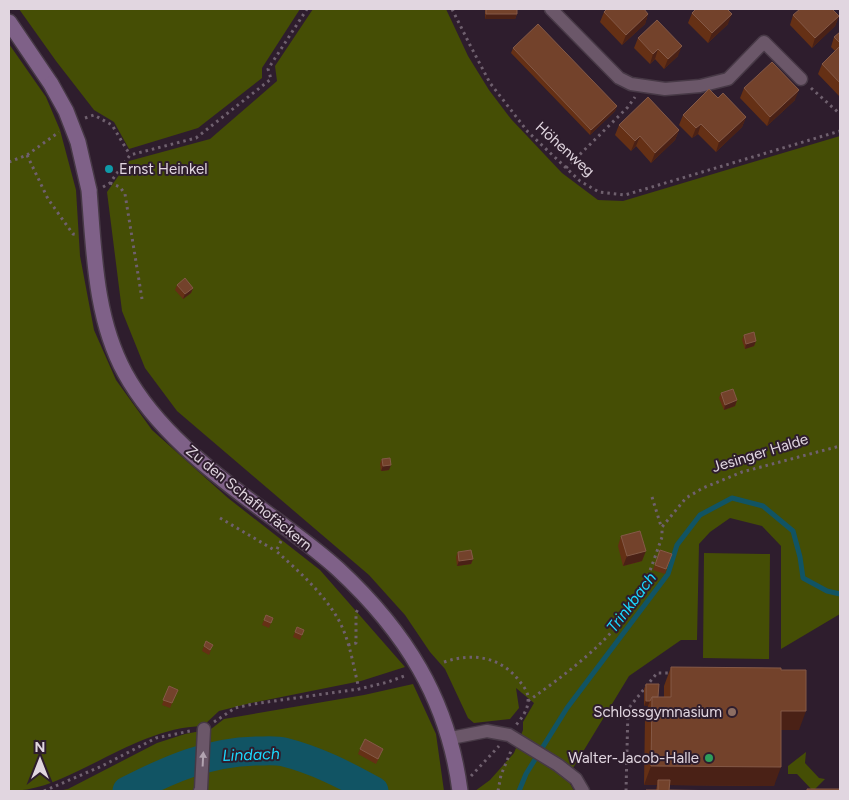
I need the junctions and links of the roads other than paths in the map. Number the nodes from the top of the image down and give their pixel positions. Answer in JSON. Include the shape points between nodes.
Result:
{"nodes":[{"id":1,"x":551,"y":9,"type":"edge"},
{"id":2,"x":9,"y":22,"type":"edge"},
{"id":3,"x":801,"y":79,"type":"road end"},
{"id":4,"x":204,"y":734,"type":"road end"},
{"id":5,"x":451,"y":738,"type":"junction"},
{"id":6,"x":201,"y":785,"type":"edge"},
{"id":7,"x":460,"y":791,"type":"edge"},
{"id":8,"x":583,"y":791,"type":"edge"}],
"edges":[{"from":1,"to":3,"type":"street","via":[[619,78],[631,84],[666,89],[728,79],[764,42]]},
{"from":2,"to":5,"type":"street","name":"Zu den Schafhofäckern","bridge":true,"via":[[52,84],[78,142],[89,190],[102,311],[125,374],[140,398],[210,469],[336,568],[367,598],[394,629],[426,680]]},
{"from":6,"to":4,"type":"street","one_way":true},
{"from":5,"to":7,"type":"street","name":"Zu den Schafhofäckern"},
{"from":5,"to":8,"type":"street","via":[[487,731],[516,739],[558,764],[576,778]]}]}
